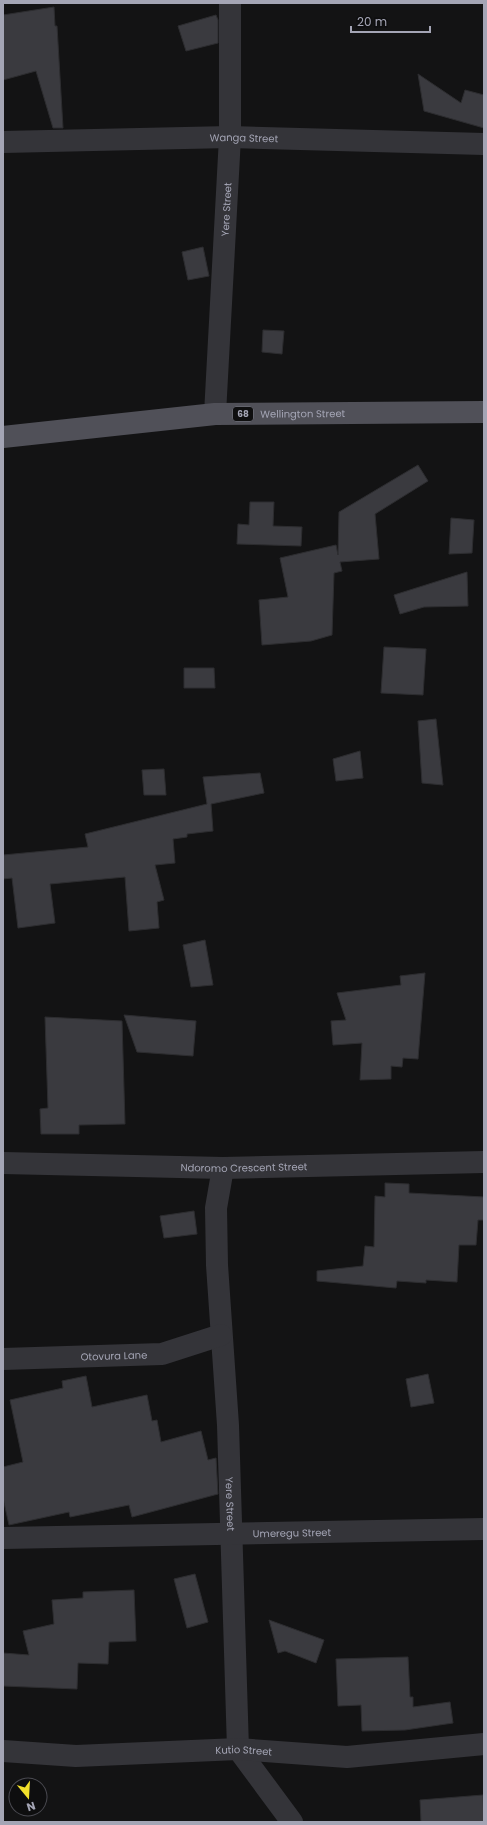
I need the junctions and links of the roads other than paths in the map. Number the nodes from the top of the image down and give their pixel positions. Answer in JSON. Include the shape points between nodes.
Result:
{"nodes":[{"id":1,"x":230,"y":3,"type":"edge"},
{"id":2,"x":230,"y":137,"type":"junction"},
{"id":3,"x":3,"y":142,"type":"edge"},
{"id":4,"x":484,"y":144,"type":"edge"},
{"id":5,"x":484,"y":412,"type":"edge"},
{"id":6,"x":215,"y":414,"type":"junction"},
{"id":7,"x":3,"y":437,"type":"edge"},
{"id":8,"x":484,"y":1162,"type":"edge"},
{"id":9,"x":3,"y":1163,"type":"edge"},
{"id":10,"x":223,"y":1168,"type":"junction"},
{"id":11,"x":221,"y":1335,"type":"junction"},
{"id":12,"x":3,"y":1359,"type":"edge"},
{"id":13,"x":484,"y":1529,"type":"edge"},
{"id":14,"x":232,"y":1533,"type":"junction"},
{"id":15,"x":3,"y":1538,"type":"edge"},
{"id":16,"x":484,"y":1744,"type":"edge"},
{"id":17,"x":238,"y":1749,"type":"junction"},
{"id":18,"x":3,"y":1751,"type":"edge"},
{"id":19,"x":292,"y":1822,"type":"edge"}],
"edges":[{"from":1,"to":2,"type":"street","name":"Yere Street"},
{"from":2,"to":3,"type":"street","name":"Wanga Street"},
{"from":2,"to":4,"type":"street","name":"Wanga Street"},
{"from":2,"to":6,"type":"street","name":"Yere Street"},
{"from":5,"to":6,"type":"main road","name":"Wellington Street","number":"68"},
{"from":6,"to":7,"type":"main road","name":"Wellington Street","number":"68"},
{"from":8,"to":10,"type":"street","name":"Ndoromo Crescent Street"},
{"from":9,"to":10,"type":"street","name":"Ndoromo Crescent Street"},
{"from":10,"to":11,"type":"street","name":"Yere Street","via":[[216,1208]]},
{"from":11,"to":12,"type":"street","name":"Otovura Lane","via":[[162,1354]]},
{"from":11,"to":14,"type":"street","name":"Yere Street"},
{"from":13,"to":14,"type":"street","name":"Umeregu Street"},
{"from":14,"to":15,"type":"street","name":"Umeregu Street"},
{"from":14,"to":17,"type":"street","name":"Yere Street"},
{"from":16,"to":17,"type":"street","name":"Kutio Street","via":[[347,1757]]},
{"from":17,"to":18,"type":"street","name":"Kutio Street","via":[[76,1756]]},
{"from":17,"to":19,"type":"street"}]}
